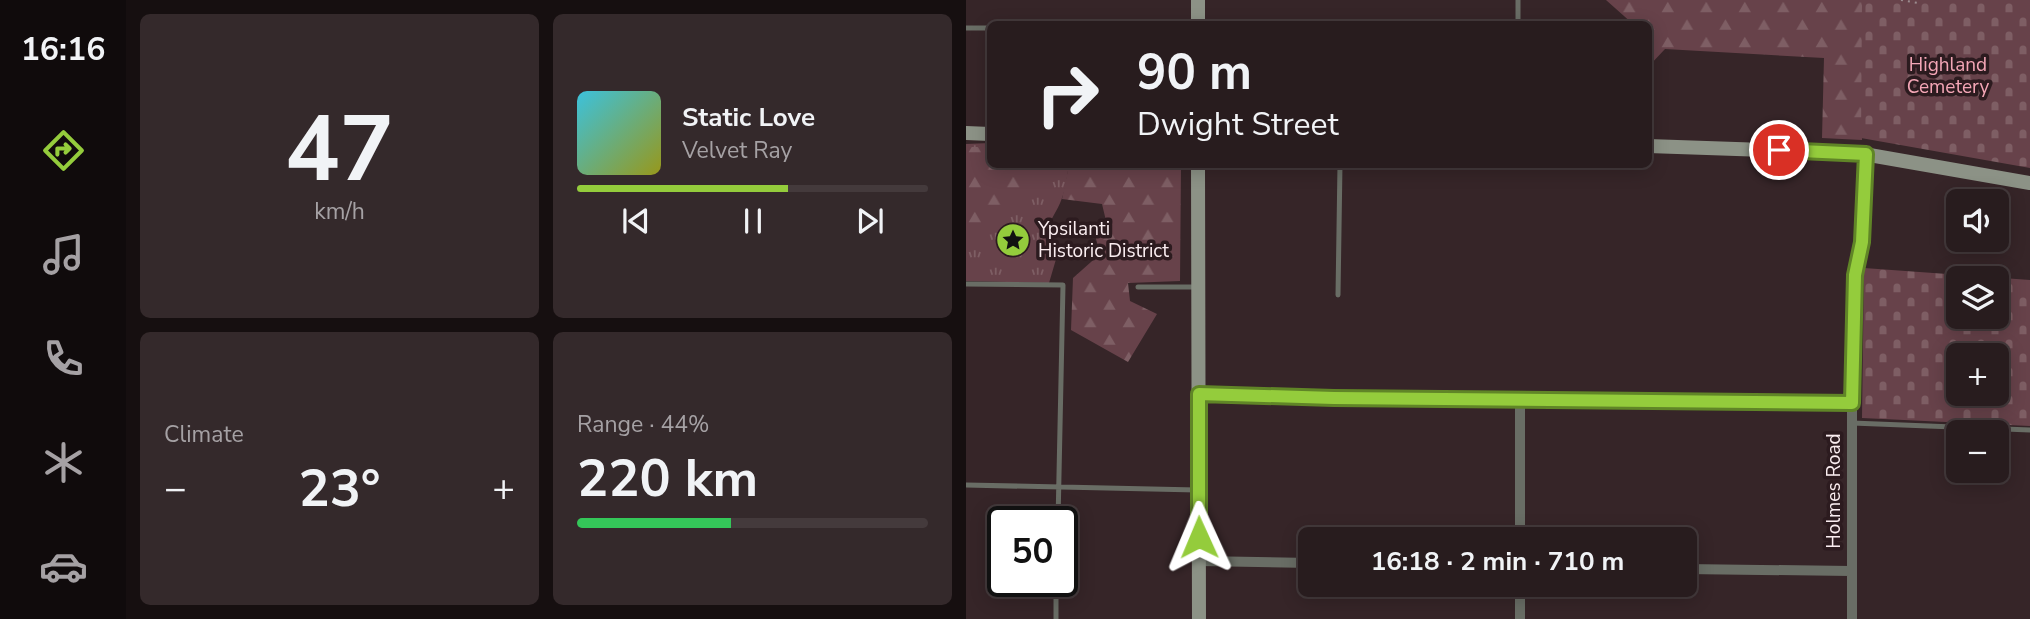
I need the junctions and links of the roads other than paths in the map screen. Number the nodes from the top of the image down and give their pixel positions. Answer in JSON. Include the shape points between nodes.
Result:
{"nodes":[{"id":1,"x":1198,"y":0,"type":"edge"},
{"id":2,"x":1518,"y":0,"type":"edge"},
{"id":3,"x":1198,"y":21,"type":"edge"},
{"id":4,"x":1518,"y":21,"type":"edge"},
{"id":5,"x":966,"y":28,"type":"edge"},
{"id":6,"x":987,"y":29,"type":"edge"},
{"id":7,"x":966,"y":133,"type":"edge"},
{"id":8,"x":987,"y":134,"type":"edge"},
{"id":9,"x":1652,"y":146,"type":"edge"},
{"id":10,"x":1866,"y":154,"type":"junction"},
{"id":11,"x":1198,"y":168,"type":"edge"},
{"id":12,"x":1340,"y":168,"type":"edge"},
{"id":13,"x":2030,"y":183,"type":"edge"},
{"id":14,"x":966,"y":284,"type":"edge"},
{"id":15,"x":1138,"y":287,"type":"dead end"},
{"id":16,"x":1198,"y":287,"type":"junction"},
{"id":17,"x":1338,"y":295,"type":"dead end"},
{"id":18,"x":1199,"y":394,"type":"junction"},
{"id":19,"x":1520,"y":398,"type":"junction"},
{"id":20,"x":1852,"y":403,"type":"junction"},
{"id":21,"x":1852,"y":423,"type":"junction"},
{"id":22,"x":2030,"y":430,"type":"edge"},
{"id":23,"x":966,"y":485,"type":"edge"},
{"id":24,"x":1058,"y":486,"type":"junction"},
{"id":25,"x":1198,"y":491,"type":"junction"},
{"id":26,"x":1058,"y":506,"type":"edge"},
{"id":27,"x":1520,"y":527,"type":"edge"},
{"id":28,"x":1199,"y":561,"type":"junction"},
{"id":29,"x":1298,"y":563,"type":"edge"},
{"id":30,"x":1697,"y":569,"type":"edge"},
{"id":31,"x":1851,"y":571,"type":"junction"},
{"id":32,"x":1056,"y":597,"type":"edge"},
{"id":33,"x":1520,"y":597,"type":"edge"},
{"id":34,"x":1056,"y":619,"type":"edge"},
{"id":35,"x":1199,"y":619,"type":"edge"},
{"id":36,"x":1520,"y":619,"type":"edge"},
{"id":37,"x":1852,"y":619,"type":"edge"}],
"edges":[{"from":1,"to":3,"type":"main road"},
{"from":2,"to":4,"type":"lane"},
{"from":5,"to":6,"type":"lane"},
{"from":7,"to":8,"type":"main road"},
{"from":9,"to":10,"type":"main road"},
{"from":10,"to":13,"type":"main road"},
{"from":10,"to":20,"type":"lane","name":"Holmes Road","via":[[1862,242],[1855,275]]},
{"from":11,"to":16,"type":"main road"},
{"from":12,"to":17,"type":"lane"},
{"from":14,"to":24,"type":"lane","via":[[1063,285]]},
{"from":15,"to":16,"type":"lane"},
{"from":16,"to":18,"type":"main road"},
{"from":18,"to":19,"type":"street"},
{"from":18,"to":25,"type":"main road"},
{"from":19,"to":20,"type":"street"},
{"from":19,"to":27,"type":"street"},
{"from":20,"to":21,"type":"street","name":"Holmes Road"},
{"from":21,"to":22,"type":"lane"},
{"from":21,"to":31,"type":"street","name":"Holmes Road"},
{"from":23,"to":24,"type":"lane"},
{"from":24,"to":25,"type":"lane"},
{"from":24,"to":26,"type":"lane"},
{"from":25,"to":28,"type":"main road"},
{"from":28,"to":29,"type":"street"},
{"from":28,"to":35,"type":"main road"},
{"from":30,"to":31,"type":"street"},
{"from":31,"to":37,"type":"street","name":"Holmes Road"},
{"from":32,"to":34,"type":"lane"},
{"from":33,"to":36,"type":"street"}]}
